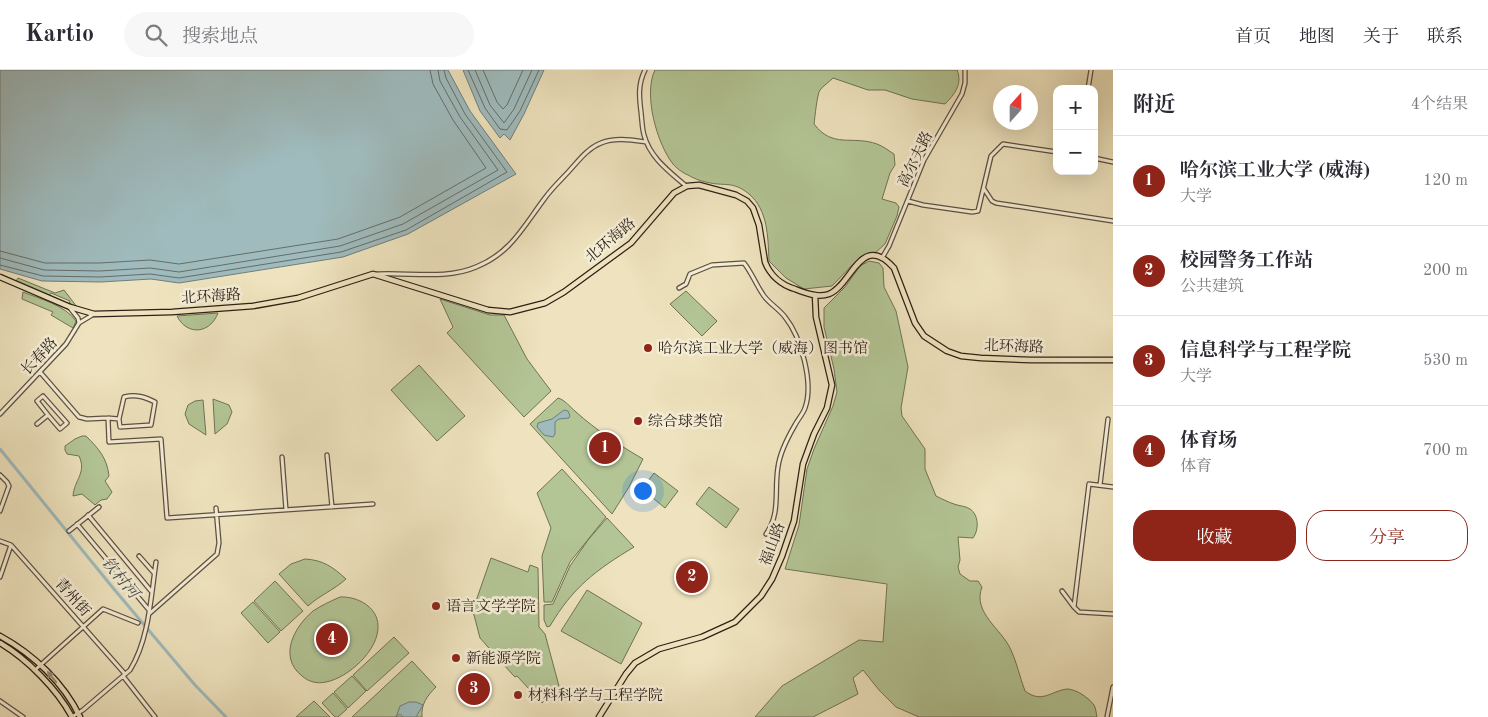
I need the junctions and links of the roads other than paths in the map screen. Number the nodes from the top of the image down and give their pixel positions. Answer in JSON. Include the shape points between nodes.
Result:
{"nodes":[{"id":1,"x":645,"y":70,"type":"edge"},
{"id":2,"x":966,"y":70,"type":"edge"},
{"id":3,"x":1091,"y":70,"type":"edge"},
{"id":4,"x":1089,"y":85,"type":"edge"},
{"id":5,"x":646,"y":142,"type":"junction"},
{"id":6,"x":1053,"y":151,"type":"edge"},
{"id":7,"x":1098,"y":159,"type":"edge"},
{"id":8,"x":1113,"y":162,"type":"edge"},
{"id":9,"x":687,"y":186,"type":"junction"},
{"id":10,"x":984,"y":189,"type":"junction"},
{"id":11,"x":908,"y":201,"type":"junction"},
{"id":12,"x":1113,"y":221,"type":"edge"},
{"id":13,"x":882,"y":258,"type":"junction"},
{"id":14,"x":374,"y":274,"type":"junction"},
{"id":15,"x":0,"y":278,"type":"edge"},
{"id":16,"x":679,"y":288,"type":"dead end"},
{"id":17,"x":815,"y":295,"type":"junction"},
{"id":18,"x":70,"y":307,"type":"junction"},
{"id":19,"x":94,"y":314,"type":"junction"},
{"id":20,"x":79,"y":323,"type":"junction"},
{"id":21,"x":1113,"y":360,"type":"edge"},
{"id":22,"x":40,"y":372,"type":"junction"},
{"id":23,"x":0,"y":414,"type":"edge"},
{"id":24,"x":48,"y":414,"type":"junction"},
{"id":25,"x":108,"y":418,"type":"junction"},
{"id":26,"x":119,"y":419,"type":"junction"},
{"id":27,"x":1108,"y":419,"type":"dead end"},
{"id":28,"x":37,"y":424,"type":"dead end"},
{"id":29,"x":327,"y":455,"type":"dead end"},
{"id":30,"x":282,"y":457,"type":"dead end"},
{"id":31,"x":0,"y":475,"type":"edge"},
{"id":32,"x":1100,"y":485,"type":"junction"},
{"id":33,"x":1113,"y":487,"type":"edge"},
{"id":34,"x":373,"y":504,"type":"dead end"},
{"id":35,"x":99,"y":507,"type":"dead end"},
{"id":36,"x":332,"y":507,"type":"junction"},
{"id":37,"x":216,"y":508,"type":"dead end"},
{"id":38,"x":286,"y":510,"type":"junction"},
{"id":39,"x":0,"y":511,"type":"edge"},
{"id":40,"x":88,"y":515,"type":"junction"},
{"id":41,"x":217,"y":515,"type":"junction"},
{"id":42,"x":77,"y":524,"type":"junction"},
{"id":43,"x":69,"y":531,"type":"dead end"},
{"id":44,"x":766,"y":534,"type":"dead end"},
{"id":45,"x":0,"y":541,"type":"edge"},
{"id":46,"x":11,"y":545,"type":"junction"},
{"id":47,"x":139,"y":556,"type":"dead end"},
{"id":48,"x":156,"y":562,"type":"dead end"},
{"id":49,"x":154,"y":573,"type":"junction"},
{"id":50,"x":0,"y":577,"type":"edge"},
{"id":51,"x":152,"y":591,"type":"junction"},
{"id":52,"x":1062,"y":591,"type":"dead end"},
{"id":53,"x":1074,"y":607,"type":"junction"},
{"id":54,"x":149,"y":613,"type":"junction"},
{"id":55,"x":1113,"y":614,"type":"edge"},
{"id":56,"x":138,"y":623,"type":"dead end"},
{"id":57,"x":84,"y":626,"type":"junction"},
{"id":58,"x":0,"y":636,"type":"edge"},
{"id":59,"x":0,"y":643,"type":"edge"},
{"id":60,"x":41,"y":665,"type":"junction"},
{"id":61,"x":35,"y":670,"type":"junction"},
{"id":62,"x":124,"y":674,"type":"junction"},
{"id":63,"x":1113,"y":688,"type":"edge"},
{"id":64,"x":0,"y":701,"type":"edge"},
{"id":65,"x":79,"y":715,"type":"edge"},
{"id":66,"x":23,"y":717,"type":"edge"},
{"id":67,"x":72,"y":717,"type":"edge"},
{"id":68,"x":155,"y":717,"type":"edge"},
{"id":69,"x":599,"y":717,"type":"edge"},
{"id":70,"x":1107,"y":717,"type":"edge"}],
"edges":[{"from":1,"to":5,"type":"street","via":[[638,92]]},
{"from":2,"to":11,"type":"street","name":"高尔夫路","via":[[962,94],[924,160]]},
{"from":3,"to":4,"type":"street"},
{"from":5,"to":9,"type":"street","via":[[664,168]]},
{"from":5,"to":14,"type":"street","via":[[620,139],[602,142],[587,151],[545,198],[508,248],[476,268],[446,274]]},
{"from":6,"to":10,"type":"street","via":[[1003,144],[990,156]]},
{"from":7,"to":8,"type":"street"},
{"from":9,"to":14,"type":"main road","name":"北环海路","via":[[674,193],[631,242],[603,264],[564,292],[531,308],[510,312],[488,310]]},
{"from":9,"to":17,"type":"main road","via":[[715,188],[746,201],[757,216],[765,262],[773,276],[790,288]]},
{"from":10,"to":11,"type":"street","via":[[978,211],[972,212]]},
{"from":10,"to":12,"type":"street","via":[[996,202]]},
{"from":11,"to":13,"type":"street","name":"高尔夫路"},
{"from":13,"to":17,"type":"main road","via":[[870,256],[864,259],[857,263],[838,288],[829,294]]},
{"from":13,"to":21,"type":"main road","name":"北环海路","via":[[894,268],[915,323],[924,336],[947,351],[981,358]]},
{"from":14,"to":19,"type":"main road","name":"北环海路","via":[[298,298],[253,306]]},
{"from":15,"to":18,"type":"main road","name":"北环海路"},
{"from":16,"to":44,"type":"street","via":[[686,284],[690,274],[712,265],[744,263],[767,301],[785,317],[801,346],[807,378],[805,408],[780,456],[776,510]]},
{"from":17,"to":69,"type":"main road","name":"福山路","via":[[816,317],[832,385],[828,408],[803,464],[794,521],[772,579],[761,596],[735,622],[702,637],[659,649],[635,663]]},
{"from":18,"to":19,"type":"main road","name":"北环海路"},
{"from":18,"to":20,"type":"street"},
{"from":19,"to":20,"type":"street","name":"长春路"},
{"from":20,"to":22,"type":"street","name":"长春路","via":[[66,344]]},
{"from":22,"to":23,"type":"street","name":"长春路"},
{"from":22,"to":25,"type":"street","via":[[79,417]]},
{"from":24,"to":24,"type":"street","via":[[37,401],[43,396],[67,423],[60,429]]},
{"from":24,"to":28,"type":"street"},
{"from":25,"to":26,"type":"street"},
{"from":25,"to":41,"type":"street","via":[[109,442],[161,439],[167,518]]},
{"from":26,"to":26,"type":"street","via":[[120,427],[151,425],[156,402],[145,397],[124,397]]},
{"from":27,"to":32,"type":"street"},
{"from":29,"to":36,"type":"street"},
{"from":30,"to":38,"type":"street"},
{"from":31,"to":39,"type":"street","via":[[9,486]]},
{"from":32,"to":33,"type":"street"},
{"from":32,"to":53,"type":"street","via":[[1089,484]]},
{"from":34,"to":36,"type":"street"},
{"from":35,"to":40,"type":"street"},
{"from":36,"to":38,"type":"street"},
{"from":37,"to":41,"type":"street"},
{"from":38,"to":41,"type":"street"},
{"from":40,"to":42,"type":"street"},
{"from":40,"to":51,"type":"street"},
{"from":41,"to":54,"type":"street","via":[[217,554]]},
{"from":42,"to":43,"type":"street"},
{"from":42,"to":54,"type":"street"},
{"from":45,"to":46,"type":"street","name":"青州街"},
{"from":46,"to":50,"type":"street"},
{"from":46,"to":57,"type":"street","name":"青州街"},
{"from":47,"to":49,"type":"street"},
{"from":48,"to":49,"type":"street"},
{"from":49,"to":51,"type":"street"},
{"from":51,"to":54,"type":"street"},
{"from":52,"to":53,"type":"street"},
{"from":53,"to":55,"type":"street","via":[[1079,612]]},
{"from":54,"to":62,"type":"street","via":[[135,661]]},
{"from":56,"to":57,"type":"street","via":[[103,609]]},
{"from":57,"to":60,"type":"street"},
{"from":57,"to":62,"type":"street","name":"青州街"},
{"from":58,"to":60,"type":"main road"},
{"from":59,"to":61,"type":"main road"},
{"from":60,"to":61,"type":"street"},
{"from":65,"to":60,"type":"main road","one_way":true},
{"from":61,"to":67,"type":"main road"},
{"from":62,"to":65,"type":"street"},
{"from":62,"to":68,"type":"street","name":"青州街"},
{"from":63,"to":70,"type":"street"},
{"from":64,"to":66,"type":"street"},
{"from":65,"to":67,"type":"street"}]}
